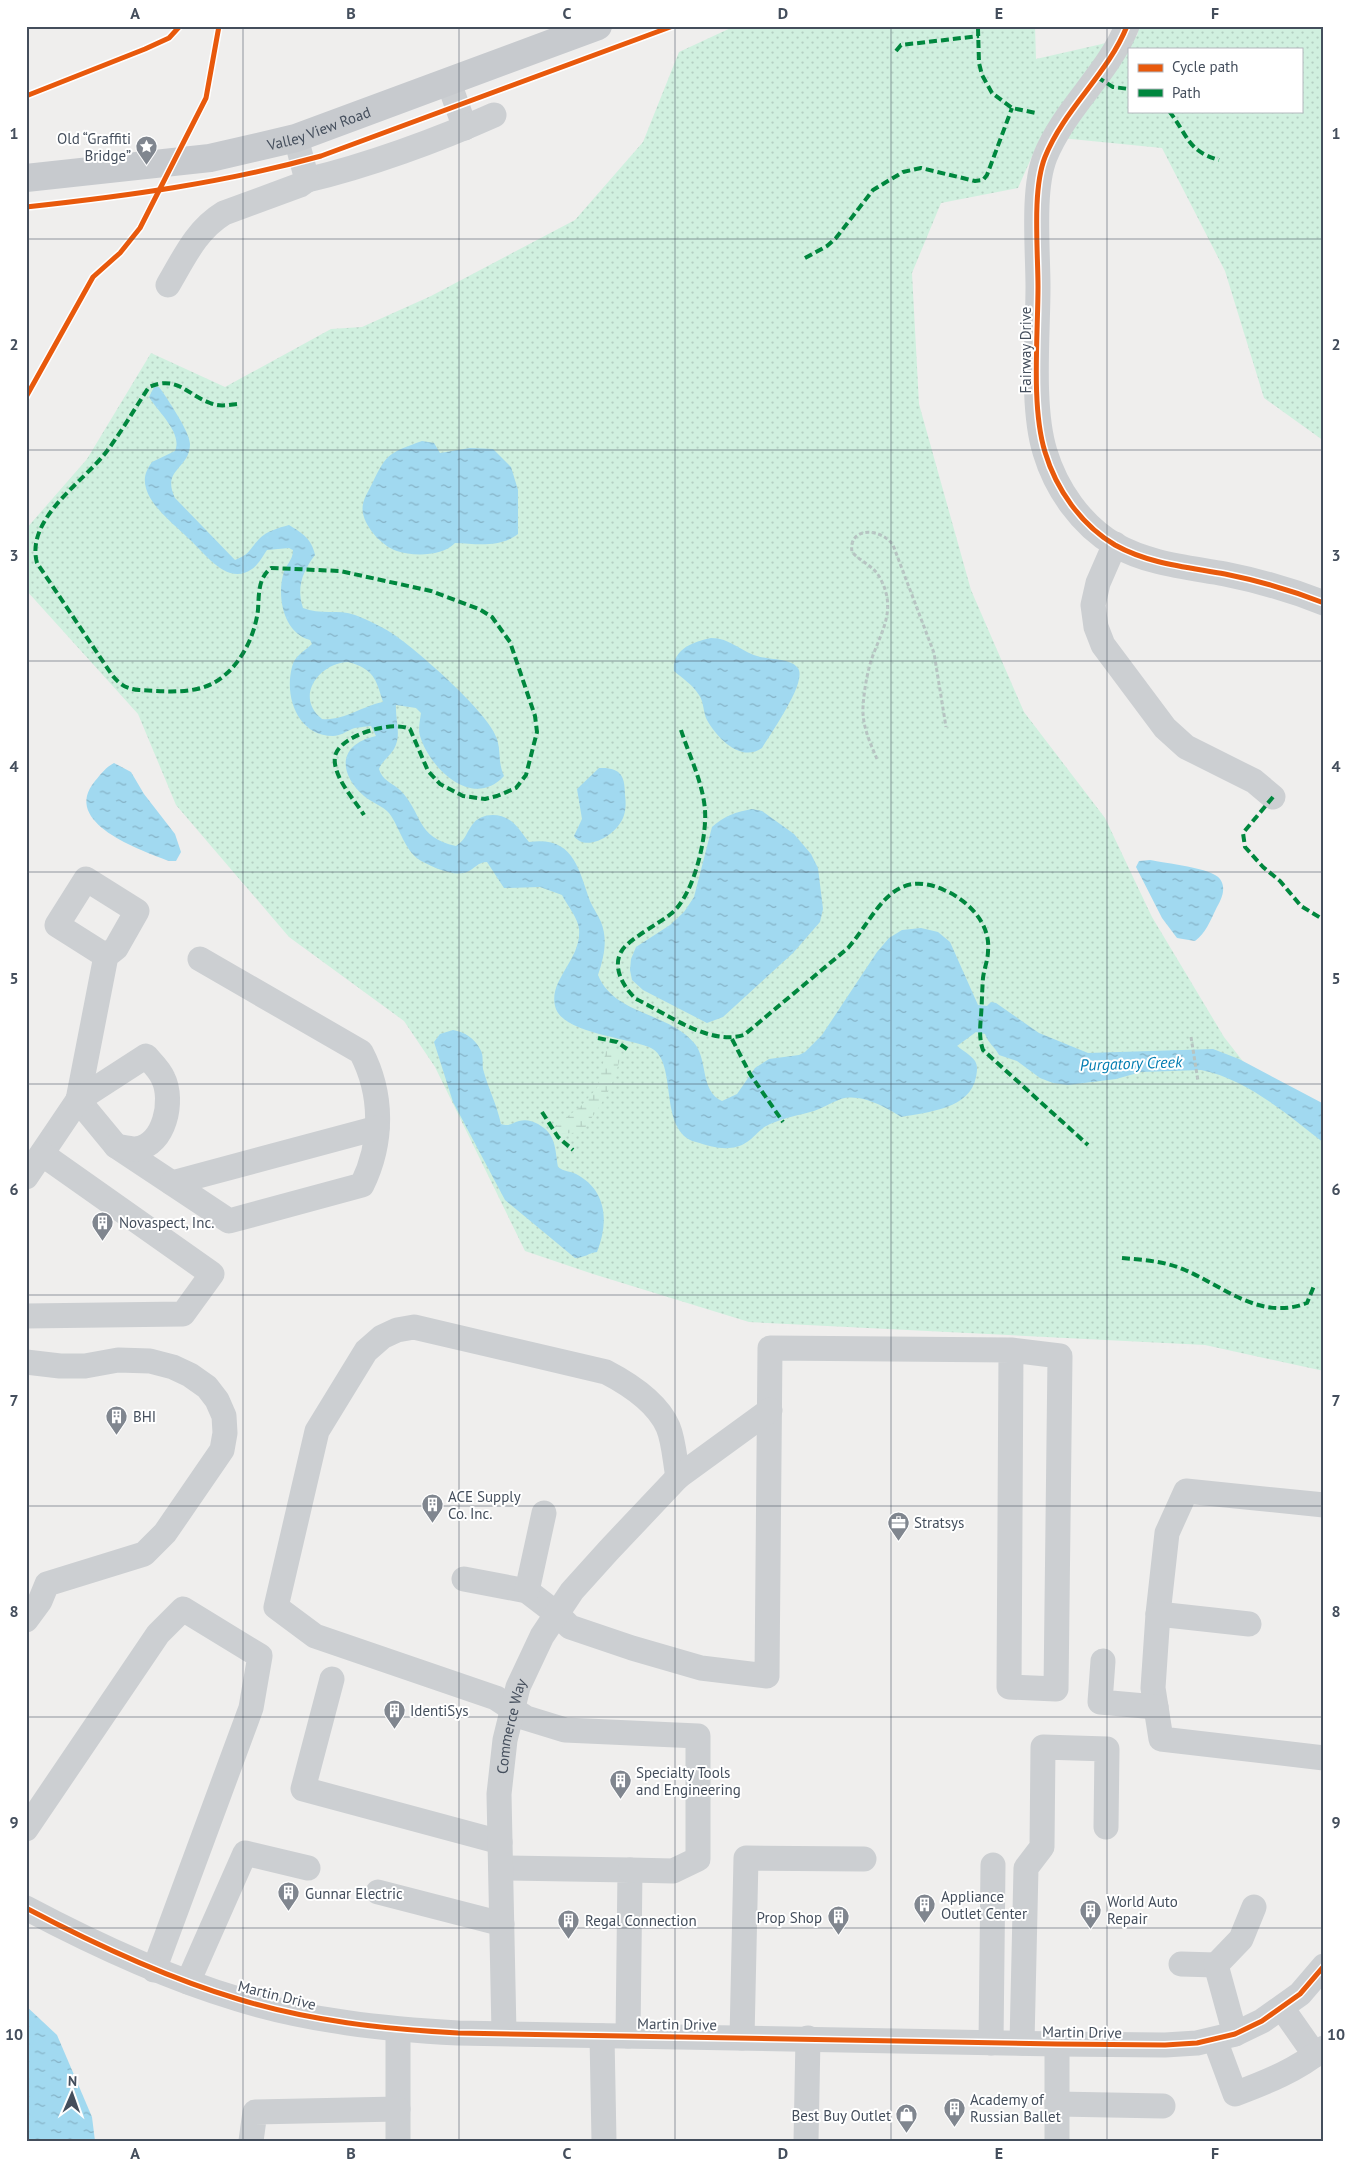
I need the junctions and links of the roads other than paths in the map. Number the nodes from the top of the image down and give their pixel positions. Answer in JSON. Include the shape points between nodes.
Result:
{"nodes":[{"id":1,"x":598,"y":26,"type":"edge"},
{"id":2,"x":1127,"y":26,"type":"edge"},
{"id":3,"x":449,"y":83,"type":"junction"},
{"id":4,"x":494,"y":115,"type":"dead end"},
{"id":5,"x":465,"y":128,"type":"junction"},
{"id":6,"x":296,"y":138,"type":"junction"},
{"id":7,"x":26,"y":178,"type":"edge"},
{"id":8,"x":307,"y":180,"type":"junction"},
{"id":9,"x":168,"y":285,"type":"dead end"},
{"id":10,"x":1115,"y":544,"type":"junction"},
{"id":11,"x":1324,"y":603,"type":"edge"},
{"id":12,"x":1273,"y":797,"type":"dead end"},
{"id":13,"x":106,"y":956,"type":"dead end"},
{"id":14,"x":200,"y":959,"type":"dead end"},
{"id":15,"x":78,"y":1100,"type":"junction"},
{"id":16,"x":377,"y":1128,"type":"junction"},
{"id":17,"x":116,"y":1146,"type":"junction"},
{"id":18,"x":42,"y":1154,"type":"junction"},
{"id":19,"x":26,"y":1176,"type":"edge"},
{"id":20,"x":172,"y":1183,"type":"junction"},
{"id":21,"x":26,"y":1316,"type":"edge"},
{"id":22,"x":1011,"y":1350,"type":"junction"},
{"id":23,"x":26,"y":1362,"type":"edge"},
{"id":24,"x":770,"y":1410,"type":"junction"},
{"id":25,"x":678,"y":1477,"type":"junction"},
{"id":26,"x":1324,"y":1505,"type":"edge"},
{"id":27,"x":544,"y":1513,"type":"dead end"},
{"id":28,"x":464,"y":1579,"type":"dead end"},
{"id":29,"x":526,"y":1591,"type":"junction"},
{"id":30,"x":557,"y":1614,"type":"junction"},
{"id":31,"x":1158,"y":1614,"type":"junction"},
{"id":32,"x":26,"y":1620,"type":"edge"},
{"id":33,"x":1249,"y":1624,"type":"dead end"},
{"id":34,"x":1103,"y":1661,"type":"dead end"},
{"id":35,"x":332,"y":1679,"type":"dead end"},
{"id":36,"x":1156,"y":1707,"type":"junction"},
{"id":37,"x":512,"y":1708,"type":"junction"},
{"id":38,"x":1324,"y":1758,"type":"edge"},
{"id":39,"x":1106,"y":1827,"type":"dead end"},
{"id":40,"x":26,"y":1829,"type":"edge"},
{"id":41,"x":500,"y":1842,"type":"junction"},
{"id":42,"x":864,"y":1859,"type":"dead end"},
{"id":43,"x":993,"y":1864,"type":"dead end"},
{"id":44,"x":308,"y":1868,"type":"dead end"},
{"id":45,"x":501,"y":1868,"type":"junction"},
{"id":46,"x":630,"y":1870,"type":"junction"},
{"id":47,"x":378,"y":1892,"type":"dead end"},
{"id":48,"x":1254,"y":1907,"type":"dead end"},
{"id":49,"x":26,"y":1908,"type":"edge"},
{"id":50,"x":502,"y":1924,"type":"junction"},
{"id":51,"x":1181,"y":1964,"type":"dead end"},
{"id":52,"x":1216,"y":1965,"type":"junction"},
{"id":53,"x":1324,"y":1966,"type":"edge"},
{"id":54,"x":154,"y":1970,"type":"junction"},
{"id":55,"x":188,"y":1982,"type":"junction"},
{"id":56,"x":1282,"y":2008,"type":"junction"},
{"id":57,"x":398,"y":2030,"type":"junction"},
{"id":58,"x":504,"y":2033,"type":"junction"},
{"id":59,"x":602,"y":2036,"type":"junction"},
{"id":60,"x":628,"y":2036,"type":"junction"},
{"id":61,"x":1225,"y":2037,"type":"junction"},
{"id":62,"x":742,"y":2038,"type":"junction"},
{"id":63,"x":808,"y":2038,"type":"junction"},
{"id":64,"x":992,"y":2043,"type":"junction"},
{"id":65,"x":1022,"y":2043,"type":"junction"},
{"id":66,"x":1057,"y":2044,"type":"junction"},
{"id":67,"x":1319,"y":2051,"type":"edge"},
{"id":68,"x":1057,"y":2104,"type":"junction"},
{"id":69,"x":1163,"y":2106,"type":"dead end"},
{"id":70,"x":398,"y":2110,"type":"junction"},
{"id":71,"x":251,"y":2141,"type":"edge"},
{"id":72,"x":398,"y":2141,"type":"edge"},
{"id":73,"x":604,"y":2141,"type":"edge"},
{"id":74,"x":806,"y":2141,"type":"edge"},
{"id":75,"x":1057,"y":2141,"type":"edge"}],
"edges":[{"from":1,"to":3,"type":"main road","name":"Valley View Road"},
{"from":2,"to":10,"type":"street","name":"Fairway Drive","via":[[1114,52],[1051,144],[1045,158],[1038,200],[1038,407],[1045,452],[1053,474],[1072,506],[1085,521]]},
{"from":3,"to":5,"type":"street"},
{"from":3,"to":6,"type":"main road","name":"Valley View Road"},
{"from":4,"to":5,"type":"street"},
{"from":5,"to":8,"type":"street"},
{"from":6,"to":7,"type":"main road","name":"Valley View Road","via":[[210,158]]},
{"from":6,"to":8,"type":"street"},
{"from":8,"to":9,"type":"street","via":[[213,219],[203,227]]},
{"from":10,"to":11,"type":"street","name":"Fairway Drive","via":[[1153,561],[1278,586]]},
{"from":10,"to":12,"type":"street","via":[[1098,583],[1093,605],[1103,645],[1165,728],[1186,747],[1254,781]]},
{"from":13,"to":15,"type":"street"},
{"from":14,"to":16,"type":"street","via":[[361,1052],[372,1072]]},
{"from":15,"to":17,"type":"street"},
{"from":15,"to":17,"type":"street","via":[[146,1056],[155,1066],[164,1078],[166,1091],[167,1105],[161,1126],[148,1144],[135,1149]]},
{"from":15,"to":18,"type":"street"},
{"from":16,"to":20,"type":"street"},
{"from":16,"to":20,"type":"street","via":[[370,1168],[362,1185],[229,1221]]},
{"from":17,"to":20,"type":"street"},
{"from":18,"to":19,"type":"street"},
{"from":18,"to":21,"type":"street","via":[[212,1274],[183,1314]]},
{"from":22,"to":22,"type":"street","via":[[1060,1356],[1056,1689],[1009,1687]]},
{"from":22,"to":24,"type":"street","via":[[770,1348]]},
{"from":23,"to":32,"type":"street","via":[[85,1366],[118,1360],[173,1367],[206,1387],[217,1400],[224,1416],[225,1433],[222,1450],[165,1533],[144,1554],[46,1584],[40,1601]]},
{"from":24,"to":25,"type":"street","name":"Commerce Way"},
{"from":24,"to":30,"type":"street","via":[[768,1676],[701,1668],[639,1650],[570,1627]]},
{"from":25,"to":30,"type":"street","name":"Commerce Way","via":[[578,1584]]},
{"from":25,"to":37,"type":"street","via":[[668,1427],[657,1410],[623,1381],[606,1372],[414,1327],[382,1337],[366,1351],[317,1431],[276,1607],[315,1636],[496,1698]]},
{"from":26,"to":31,"type":"street","via":[[1186,1490],[1167,1533]]},
{"from":27,"to":29,"type":"street"},
{"from":28,"to":29,"type":"street"},
{"from":29,"to":30,"type":"street"},
{"from":30,"to":37,"type":"street","name":"Commerce Way","via":[[542,1636]]},
{"from":31,"to":33,"type":"street"},
{"from":31,"to":36,"type":"street","via":[[1153,1688]]},
{"from":34,"to":36,"type":"street","via":[[1100,1702]]},
{"from":35,"to":41,"type":"street","via":[[303,1789]]},
{"from":36,"to":38,"type":"street","via":[[1161,1739]]},
{"from":37,"to":41,"type":"street","name":"Commerce Way","via":[[499,1794]]},
{"from":37,"to":46,"type":"street","via":[[526,1718],[565,1730],[698,1736],[698,1859],[672,1871]]},
{"from":39,"to":65,"type":"street","via":[[1107,1749],[1043,1747],[1042,1847],[1026,1868]]},
{"from":40,"to":54,"type":"street","via":[[158,1634],[183,1609],[260,1656],[251,1708]]},
{"from":41,"to":45,"type":"street","name":"Commerce Way"},
{"from":42,"to":62,"type":"street","via":[[746,1858]]},
{"from":43,"to":64,"type":"street"},
{"from":44,"to":55,"type":"street","via":[[245,1853]]},
{"from":45,"to":46,"type":"street"},
{"from":45,"to":50,"type":"street","name":"Commerce Way"},
{"from":46,"to":60,"type":"street"},
{"from":47,"to":50,"type":"street"},
{"from":48,"to":52,"type":"street","via":[[1241,1940]]},
{"from":49,"to":54,"type":"street","name":"Martin Drive","via":[[90,1942]]},
{"from":50,"to":58,"type":"street","name":"Commerce Way"},
{"from":51,"to":52,"type":"street"},
{"from":52,"to":61,"type":"street"},
{"from":53,"to":56,"type":"street","name":"Martin Drive","via":[[1300,1994]]},
{"from":54,"to":55,"type":"street","name":"Martin Drive"},
{"from":55,"to":57,"type":"street","name":"Martin Drive","via":[[275,2009]]},
{"from":56,"to":61,"type":"street","name":"Martin Drive","via":[[1262,2021]]},
{"from":56,"to":67,"type":"street"},
{"from":57,"to":58,"type":"street","name":"Martin Drive"},
{"from":57,"to":70,"type":"street"},
{"from":58,"to":59,"type":"street","name":"Martin Drive"},
{"from":59,"to":60,"type":"street","name":"Martin Drive"},
{"from":59,"to":73,"type":"street"},
{"from":60,"to":62,"type":"street","name":"Martin Drive"},
{"from":61,"to":66,"type":"street","name":"Martin Drive","via":[[1165,2045]]},
{"from":61,"to":67,"type":"street","via":[[1235,2094],[1271,2081]]},
{"from":62,"to":63,"type":"street","name":"Martin Drive"},
{"from":63,"to":64,"type":"street","name":"Martin Drive"},
{"from":63,"to":74,"type":"street"},
{"from":64,"to":65,"type":"street","name":"Martin Drive"},
{"from":65,"to":66,"type":"street","name":"Martin Drive"},
{"from":66,"to":68,"type":"street"},
{"from":68,"to":69,"type":"street"},
{"from":68,"to":75,"type":"street"},
{"from":70,"to":71,"type":"street","via":[[255,2112]]},
{"from":70,"to":72,"type":"street"}]}
